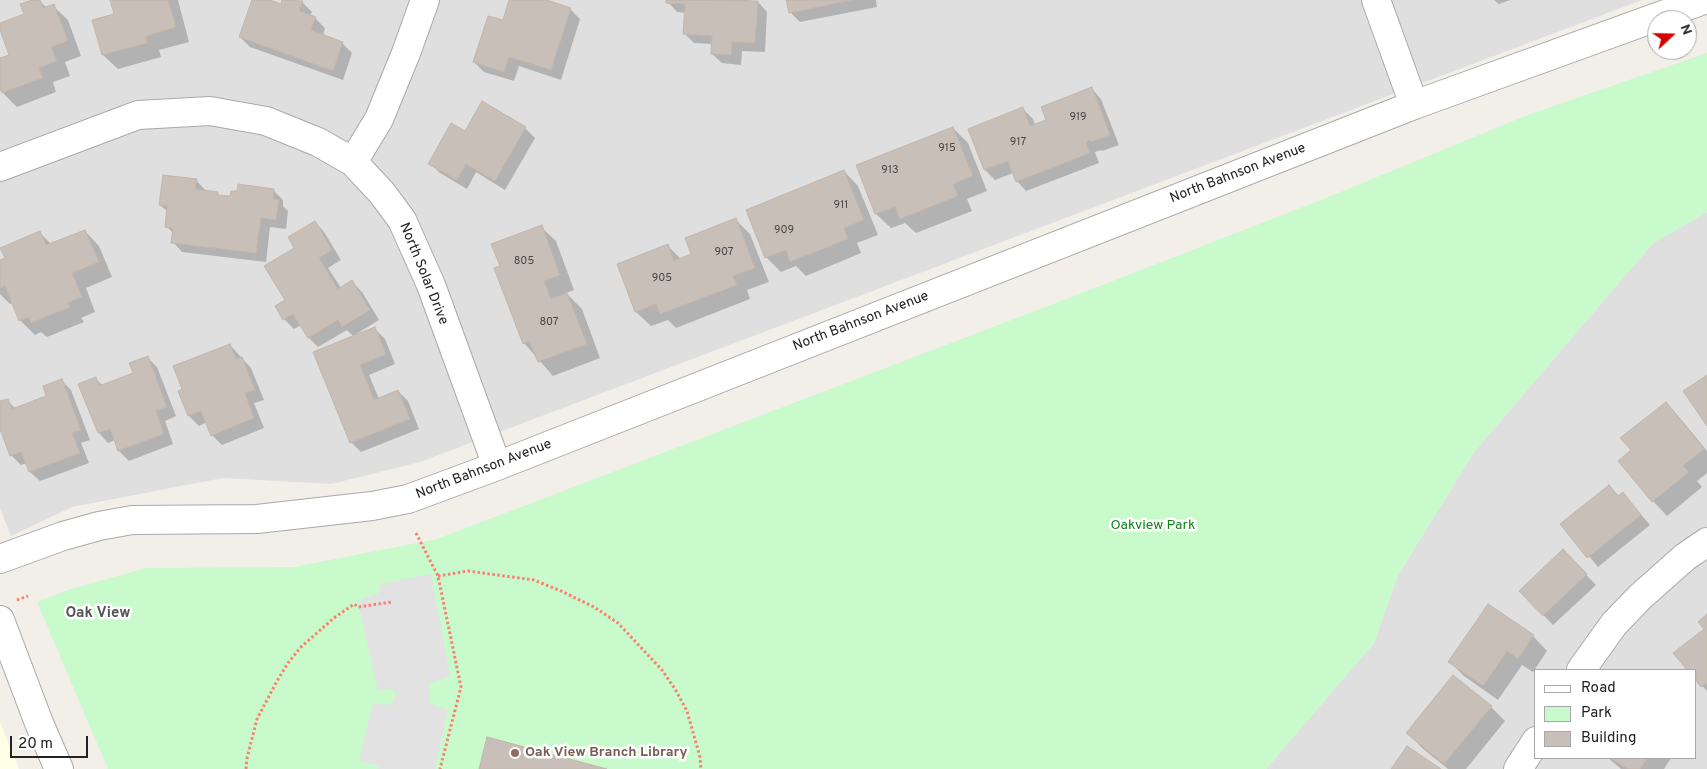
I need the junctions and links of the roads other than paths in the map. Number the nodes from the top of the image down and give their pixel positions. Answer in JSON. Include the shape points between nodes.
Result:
{"nodes":[{"id":1,"x":425,"y":0,"type":"edge"},
{"id":2,"x":1376,"y":0,"type":"edge"},
{"id":3,"x":1704,"y":0,"type":"edge"},
{"id":4,"x":1414,"y":106,"type":"junction"},
{"id":5,"x":353,"y":162,"type":"junction"},
{"id":6,"x":0,"y":167,"type":"edge"},
{"id":7,"x":497,"y":466,"type":"junction"},
{"id":8,"x":1707,"y":542,"type":"edge"},
{"id":9,"x":0,"y":559,"type":"edge"},
{"id":10,"x":0,"y":620,"type":"edge"},
{"id":11,"x":1582,"y":669,"type":"edge"},
{"id":12,"x":1534,"y":745,"type":"edge"},
{"id":13,"x":59,"y":769,"type":"edge"},
{"id":14,"x":1518,"y":769,"type":"edge"}],
"edges":[{"from":1,"to":5,"type":"street","via":[[379,119]]},
{"from":2,"to":4,"type":"street"},
{"from":3,"to":4,"type":"street","name":"North Bahnson Avenue"},
{"from":4,"to":7,"type":"street","name":"North Bahnson Avenue"},
{"from":5,"to":6,"type":"street","name":"North Solar Drive","via":[[318,142],[266,121],[210,111],[138,115]]},
{"from":5,"to":7,"type":"street","name":"North Solar Drive","via":[[402,220],[430,285]]},
{"from":7,"to":9,"type":"street","name":"North Bahnson Avenue","via":[[408,500],[256,519],[132,520],[90,528]]},
{"from":8,"to":11,"type":"street","via":[[1640,597],[1614,624]]},
{"from":10,"to":13,"type":"street"},
{"from":12,"to":14,"type":"street"}]}
